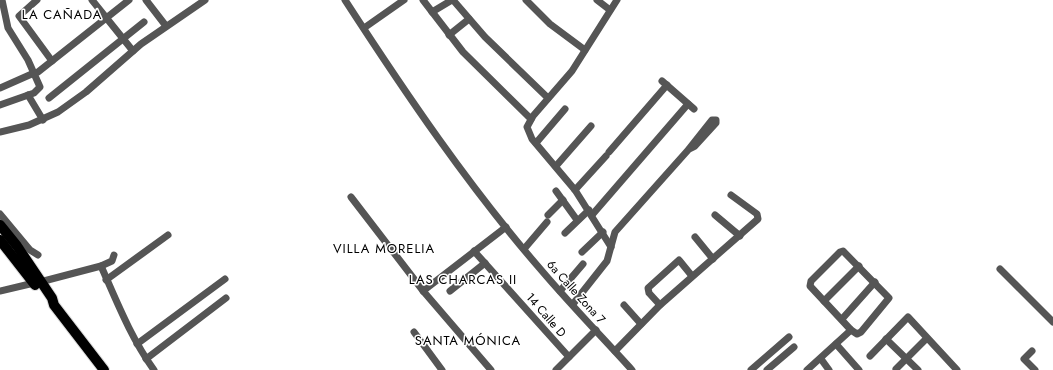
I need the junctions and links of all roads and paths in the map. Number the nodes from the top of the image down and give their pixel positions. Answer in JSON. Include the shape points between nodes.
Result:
{"nodes":[{"id":1,"x":2,"y":0,"type":"edge"},
{"id":2,"x":24,"y":0,"type":"edge"},
{"id":3,"x":37,"y":0,"type":"edge"},
{"id":4,"x":92,"y":0,"type":"edge"},
{"id":5,"x":129,"y":0,"type":"edge"},
{"id":6,"x":146,"y":0,"type":"edge"},
{"id":7,"x":205,"y":0,"type":"edge"},
{"id":8,"x":345,"y":0,"type":"edge"},
{"id":9,"x":404,"y":0,"type":"edge"},
{"id":10,"x":423,"y":0,"type":"edge"},
{"id":11,"x":452,"y":0,"type":"edge"},
{"id":12,"x":526,"y":0,"type":"edge"},
{"id":13,"x":597,"y":0,"type":"edge"},
{"id":14,"x":616,"y":0,"type":"edge"},
{"id":15,"x":29,"y":6,"type":"junction"},
{"id":16,"x":2,"y":8,"type":"edge"},
{"id":17,"x":610,"y":10,"type":"junction"},
{"id":18,"x":432,"y":12,"type":"junction"},
{"id":19,"x":106,"y":18,"type":"junction"},
{"id":20,"x":469,"y":19,"type":"junction"},
{"id":21,"x":144,"y":22,"type":"dead end"},
{"id":22,"x":166,"y":26,"type":"junction"},
{"id":23,"x":364,"y":28,"type":"junction"},
{"id":24,"x":449,"y":35,"type":"junction"},
{"id":25,"x":123,"y":39,"type":"junction"},
{"id":26,"x":585,"y":50,"type":"junction"},
{"id":27,"x":133,"y":51,"type":"junction"},
{"id":28,"x":52,"y":61,"type":"junction"},
{"id":29,"x":36,"y":73,"type":"junction"},
{"id":30,"x":0,"y":88,"type":"edge"},
{"id":31,"x":28,"y":95,"type":"junction"},
{"id":32,"x":49,"y":98,"type":"dead end"},
{"id":33,"x":548,"y":98,"type":"junction"},
{"id":34,"x":688,"y":104,"type":"junction"},
{"id":35,"x":0,"y":105,"type":"edge"},
{"id":36,"x":565,"y":109,"type":"dead end"},
{"id":37,"x":694,"y":109,"type":"dead end"},
{"id":38,"x":530,"y":119,"type":"junction"},
{"id":39,"x":43,"y":120,"type":"junction"},
{"id":40,"x":591,"y":126,"type":"dead end"},
{"id":41,"x":0,"y":132,"type":"edge"},
{"id":42,"x":536,"y":143,"type":"junction"},
{"id":43,"x":689,"y":149,"type":"dead end"},
{"id":44,"x":556,"y":166,"type":"junction"},
{"id":45,"x":575,"y":190,"type":"junction"},
{"id":46,"x":556,"y":191,"type":"dead end"},
{"id":47,"x":731,"y":195,"type":"dead end"},
{"id":48,"x":351,"y":197,"type":"dead end"},
{"id":49,"x":563,"y":200,"type":"junction"},
{"id":50,"x":590,"y":213,"type":"junction"},
{"id":51,"x":0,"y":214,"type":"edge"},
{"id":52,"x":715,"y":215,"type":"dead end"},
{"id":53,"x":577,"y":220,"type":"junction"},
{"id":54,"x":0,"y":225,"type":"edge"},
{"id":55,"x":506,"y":227,"type":"junction"},
{"id":56,"x":603,"y":232,"type":"junction"},
{"id":57,"x":565,"y":233,"type":"dead end"},
{"id":58,"x":168,"y":235,"type":"dead end"},
{"id":59,"x":740,"y":236,"type":"junction"},
{"id":60,"x":695,"y":237,"type":"dead end"},
{"id":61,"x":0,"y":240,"type":"edge"},
{"id":62,"x":611,"y":247,"type":"junction"},
{"id":63,"x":524,"y":249,"type":"junction"},
{"id":64,"x":474,"y":251,"type":"junction"},
{"id":65,"x":582,"y":252,"type":"dead end"},
{"id":66,"x":27,"y":254,"type":"junction"},
{"id":67,"x":38,"y":255,"type":"dead end"},
{"id":68,"x":114,"y":255,"type":"dead end"},
{"id":69,"x":713,"y":259,"type":"junction"},
{"id":70,"x":485,"y":263,"type":"junction"},
{"id":71,"x":583,"y":264,"type":"dead end"},
{"id":72,"x":101,"y":266,"type":"junction"},
{"id":73,"x":859,"y":266,"type":"junction"},
{"id":74,"x":1000,"y":269,"type":"dead end"},
{"id":75,"x":692,"y":276,"type":"junction"},
{"id":76,"x":225,"y":279,"type":"dead end"},
{"id":77,"x":106,"y":280,"type":"junction"},
{"id":78,"x":875,"y":282,"type":"junction"},
{"id":79,"x":37,"y":283,"type":"junction"},
{"id":80,"x":422,"y":290,"type":"junction"},
{"id":81,"x":0,"y":291,"type":"edge"},
{"id":82,"x":450,"y":291,"type":"dead end"},
{"id":83,"x":560,"y":291,"type":"junction"},
{"id":84,"x":226,"y":298,"type":"dead end"},
{"id":85,"x":824,"y":301,"type":"junction"},
{"id":86,"x":573,"y":304,"type":"junction"},
{"id":87,"x":624,"y":305,"type":"dead end"},
{"id":88,"x":660,"y":306,"type":"junction"},
{"id":89,"x":842,"y":319,"type":"junction"},
{"id":90,"x":1053,"y":322,"type":"edge"},
{"id":91,"x":641,"y":324,"type":"junction"},
{"id":92,"x":596,"y":330,"type":"junction"},
{"id":93,"x":851,"y":330,"type":"junction"},
{"id":94,"x":414,"y":332,"type":"dead end"},
{"id":95,"x":789,"y":337,"type":"dead end"},
{"id":96,"x":886,"y":339,"type":"junction"},
{"id":97,"x":925,"y":340,"type":"dead end"},
{"id":98,"x":137,"y":344,"type":"junction"},
{"id":99,"x":836,"y":344,"type":"junction"},
{"id":100,"x":794,"y":347,"type":"dead end"},
{"id":101,"x":615,"y":351,"type":"junction"},
{"id":102,"x":1032,"y":351,"type":"dead end"},
{"id":103,"x":870,"y":356,"type":"dead end"},
{"id":104,"x":569,"y":357,"type":"junction"},
{"id":105,"x":146,"y":359,"type":"junction"},
{"id":106,"x":821,"y":359,"type":"junction"},
{"id":107,"x":906,"y":359,"type":"junction"},
{"id":108,"x":896,"y":369,"type":"edge"},
{"id":109,"x":104,"y":370,"type":"edge"},
{"id":110,"x":154,"y":370,"type":"edge"},
{"id":111,"x":442,"y":370,"type":"edge"},
{"id":112,"x":491,"y":370,"type":"edge"},
{"id":113,"x":556,"y":370,"type":"edge"},
{"id":114,"x":632,"y":370,"type":"edge"},
{"id":115,"x":751,"y":370,"type":"edge"},
{"id":116,"x":767,"y":370,"type":"edge"},
{"id":117,"x":807,"y":370,"type":"edge"},
{"id":118,"x":829,"y":370,"type":"edge"},
{"id":119,"x":859,"y":370,"type":"edge"},
{"id":120,"x":918,"y":370,"type":"edge"},
{"id":121,"x":957,"y":370,"type":"edge"},
{"id":122,"x":1035,"y":370,"type":"edge"}],
"edges":[{"from":1,"to":16,"type":"street"},
{"from":2,"to":15,"type":"street"},
{"from":3,"to":15,"type":"street"},
{"from":4,"to":19,"type":"street"},
{"from":5,"to":19,"type":"street"},
{"from":6,"to":22,"type":"street"},
{"from":7,"to":22,"type":"street"},
{"from":8,"to":23,"type":"street","name":"6a Calle Zona 7"},
{"from":9,"to":23,"type":"street"},
{"from":10,"to":18,"type":"street"},
{"from":11,"to":18,"type":"street"},
{"from":11,"to":20,"type":"street"},
{"from":12,"to":26,"type":"street","via":[[550,24]]},
{"from":13,"to":17,"type":"street"},
{"from":14,"to":17,"type":"street"},
{"from":15,"to":28,"type":"street","via":[[21,13],[20,18]]},
{"from":16,"to":29,"type":"street","via":[[8,28]]},
{"from":17,"to":26,"type":"street"},
{"from":18,"to":24,"type":"street"},
{"from":19,"to":25,"type":"street"},
{"from":19,"to":28,"type":"street"},
{"from":20,"to":24,"type":"street"},
{"from":20,"to":33,"type":"street"},
{"from":21,"to":25,"type":"street"},
{"from":22,"to":27,"type":"street"},
{"from":23,"to":55,"type":"street","name":"6a Calle Zona 7","via":[[407,96]]},
{"from":24,"to":38,"type":"street"},
{"from":25,"to":27,"type":"street"},
{"from":25,"to":32,"type":"street"},
{"from":26,"to":33,"type":"street"},
{"from":27,"to":39,"type":"street","via":[[75,100]]},
{"from":28,"to":29,"type":"street"},
{"from":29,"to":30,"type":"street"},
{"from":29,"to":31,"type":"street","via":[[40,88]]},
{"from":31,"to":35,"type":"street"},
{"from":31,"to":39,"type":"street"},
{"from":33,"to":38,"type":"street"},
{"from":34,"to":37,"type":"street"},
{"from":34,"to":45,"type":"street","via":[[665,83]]},
{"from":34,"to":50,"type":"street"},
{"from":36,"to":42,"type":"street"},
{"from":38,"to":42,"type":"street","via":[[528,131]]},
{"from":39,"to":41,"type":"street"},
{"from":40,"to":44,"type":"street"},
{"from":42,"to":44,"type":"street"},
{"from":43,"to":62,"type":"street","via":[[615,232]]},
{"from":44,"to":45,"type":"street"},
{"from":45,"to":50,"type":"street"},
{"from":46,"to":49,"type":"street"},
{"from":47,"to":59,"type":"street","via":[[759,216]]},
{"from":48,"to":80,"type":"street"},
{"from":49,"to":53,"type":"street"},
{"from":49,"to":63,"type":"street"},
{"from":50,"to":53,"type":"street"},
{"from":50,"to":56,"type":"street"},
{"from":51,"to":66,"type":"street"},
{"from":52,"to":59,"type":"street"},
{"from":53,"to":57,"type":"street"},
{"from":54,"to":66,"type":"highway"},
{"from":55,"to":63,"type":"street","name":"6a Calle Zona 7"},
{"from":55,"to":64,"type":"street"},
{"from":56,"to":62,"type":"street"},
{"from":56,"to":65,"type":"street"},
{"from":58,"to":77,"type":"street"},
{"from":59,"to":69,"type":"street"},
{"from":60,"to":69,"type":"street"},
{"from":61,"to":79,"type":"highway"},
{"from":62,"to":86,"type":"street","via":[[607,261]]},
{"from":63,"to":83,"type":"street","name":"6a Calle Zona 7"},
{"from":64,"to":70,"type":"street","name":"14 Calle D"},
{"from":64,"to":80,"type":"street"},
{"from":66,"to":67,"type":"street"},
{"from":66,"to":79,"type":"highway"},
{"from":68,"to":72,"type":"street","via":[[112,261]]},
{"from":69,"to":75,"type":"street"},
{"from":70,"to":82,"type":"street"},
{"from":70,"to":104,"type":"street","name":"14 Calle D"},
{"from":71,"to":83,"type":"street"},
{"from":72,"to":77,"type":"street"},
{"from":72,"to":79,"type":"street"},
{"from":73,"to":78,"type":"street"},
{"from":73,"to":85,"type":"street"},
{"from":73,"to":85,"type":"street","via":[[842,251],[810,282],[810,286]]},
{"from":74,"to":90,"type":"street"},
{"from":75,"to":88,"type":"street"},
{"from":75,"to":88,"type":"street","via":[[679,260],[648,288]]},
{"from":76,"to":98,"type":"street"},
{"from":77,"to":98,"type":"street"},
{"from":78,"to":89,"type":"street"},
{"from":78,"to":93,"type":"street","via":[[889,296],[889,300],[860,333],[856,334]]},
{"from":79,"to":81,"type":"street"},
{"from":79,"to":109,"type":"highway","via":[[52,298],[54,305]]},
{"from":80,"to":112,"type":"street"},
{"from":83,"to":86,"type":"street","name":"6a Calle Zona 7"},
{"from":84,"to":105,"type":"street"},
{"from":85,"to":89,"type":"street"},
{"from":86,"to":92,"type":"street","name":"6a Calle Zona 7"},
{"from":87,"to":91,"type":"street"},
{"from":88,"to":91,"type":"street"},
{"from":89,"to":93,"type":"street"},
{"from":91,"to":101,"type":"street"},
{"from":92,"to":101,"type":"street","name":"6a Calle Zona 7"},
{"from":92,"to":104,"type":"street"},
{"from":93,"to":99,"type":"street"},
{"from":94,"to":111,"type":"street"},
{"from":95,"to":115,"type":"street"},
{"from":96,"to":103,"type":"street"},
{"from":96,"to":107,"type":"street"},
{"from":96,"to":121,"type":"street","via":[[908,317]]},
{"from":97,"to":107,"type":"street"},
{"from":98,"to":105,"type":"street"},
{"from":99,"to":106,"type":"street"},
{"from":99,"to":119,"type":"street"},
{"from":100,"to":116,"type":"street"},
{"from":101,"to":114,"type":"street","name":"6a Calle Zona 7"},
{"from":102,"to":122,"type":"street","via":[[1024,359]]},
{"from":104,"to":113,"type":"street"},
{"from":105,"to":110,"type":"street"},
{"from":106,"to":117,"type":"street"},
{"from":106,"to":118,"type":"street"},
{"from":107,"to":108,"type":"street"},
{"from":107,"to":120,"type":"street"}]}
